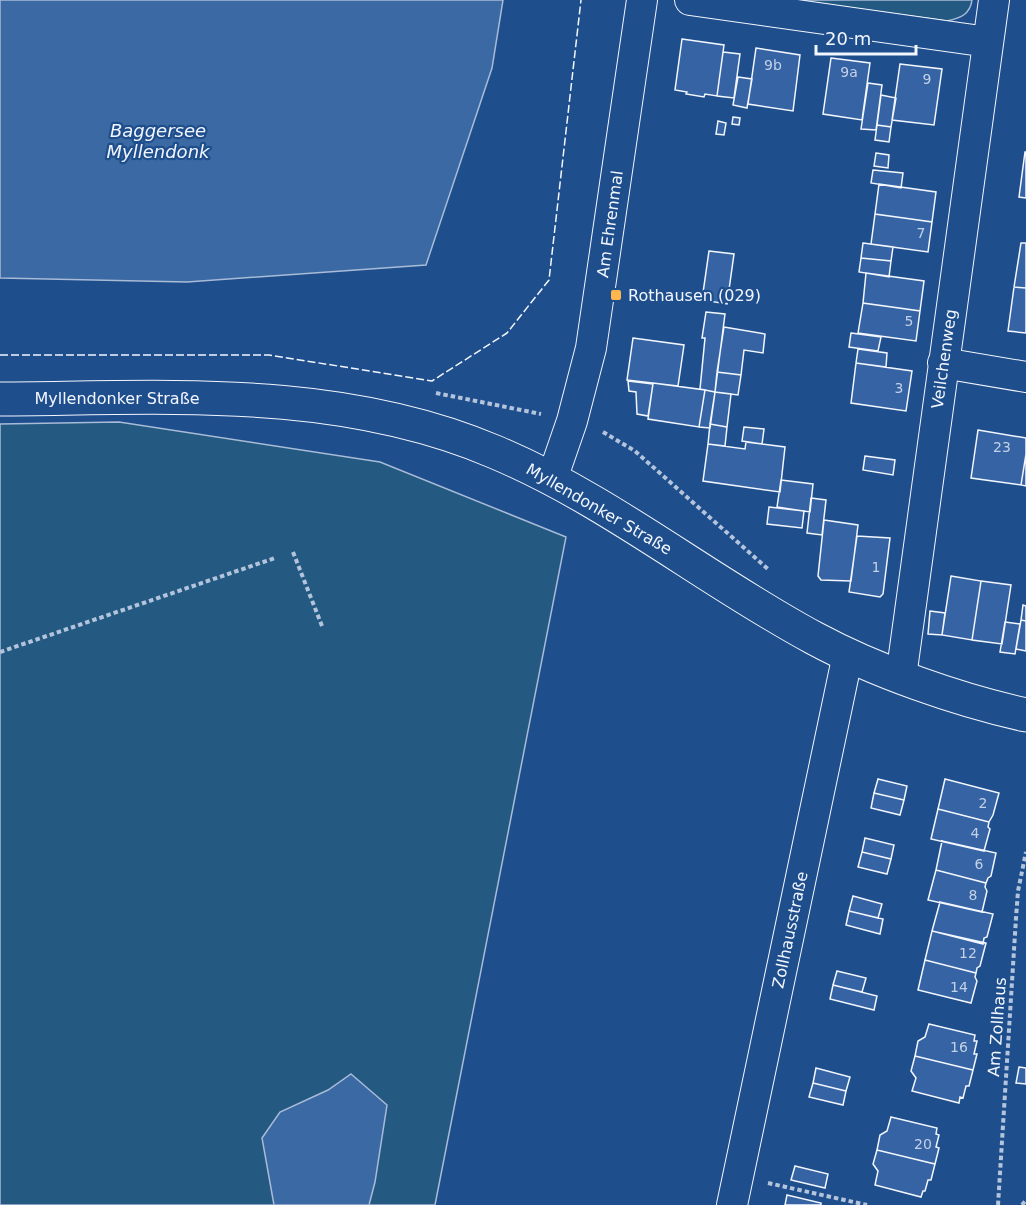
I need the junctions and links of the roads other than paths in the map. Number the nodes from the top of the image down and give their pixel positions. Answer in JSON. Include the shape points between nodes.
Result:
{"nodes":[{"id":1,"x":642,"y":0,"type":"edge"},
{"id":2,"x":690,"y":0,"type":"edge"},
{"id":3,"x":994,"y":0,"type":"edge"},
{"id":4,"x":988,"y":42,"type":"junction"},
{"id":5,"x":943,"y":363,"type":"junction"},
{"id":6,"x":1026,"y":377,"type":"edge"},
{"id":7,"x":0,"y":399,"type":"edge"},
{"id":8,"x":552,"y":478,"type":"junction"},
{"id":9,"x":848,"y":654,"type":"junction"},
{"id":10,"x":902,"y":676,"type":"junction"},
{"id":11,"x":1026,"y":715,"type":"edge"},
{"id":12,"x":732,"y":1205,"type":"edge"}],
"edges":[{"from":1,"to":8,"type":"street","name":"Am Ehrenmal","via":[[591,348],[575,412]]},
{"from":2,"to":4,"type":"street"},
{"from":3,"to":4,"type":"street","name":"Veilchenweg"},
{"from":4,"to":5,"type":"street","name":"Veilchenweg"},
{"from":5,"to":6,"type":"street"},
{"from":5,"to":10,"type":"street","name":"Veilchenweg"},
{"from":7,"to":8,"type":"street","name":"Myllendonker Straße","via":[[185,398],[307,403],[427,428],[493,451]]},
{"from":8,"to":9,"type":"street","name":"Myllendonker Straße","via":[[785,622]]},
{"from":9,"to":10,"type":"street","name":"Myllendonker Straße"},
{"from":9,"to":12,"type":"street","name":"Zollhausstraße"},
{"from":10,"to":11,"type":"street","name":"Myllendonker Straße"}]}
